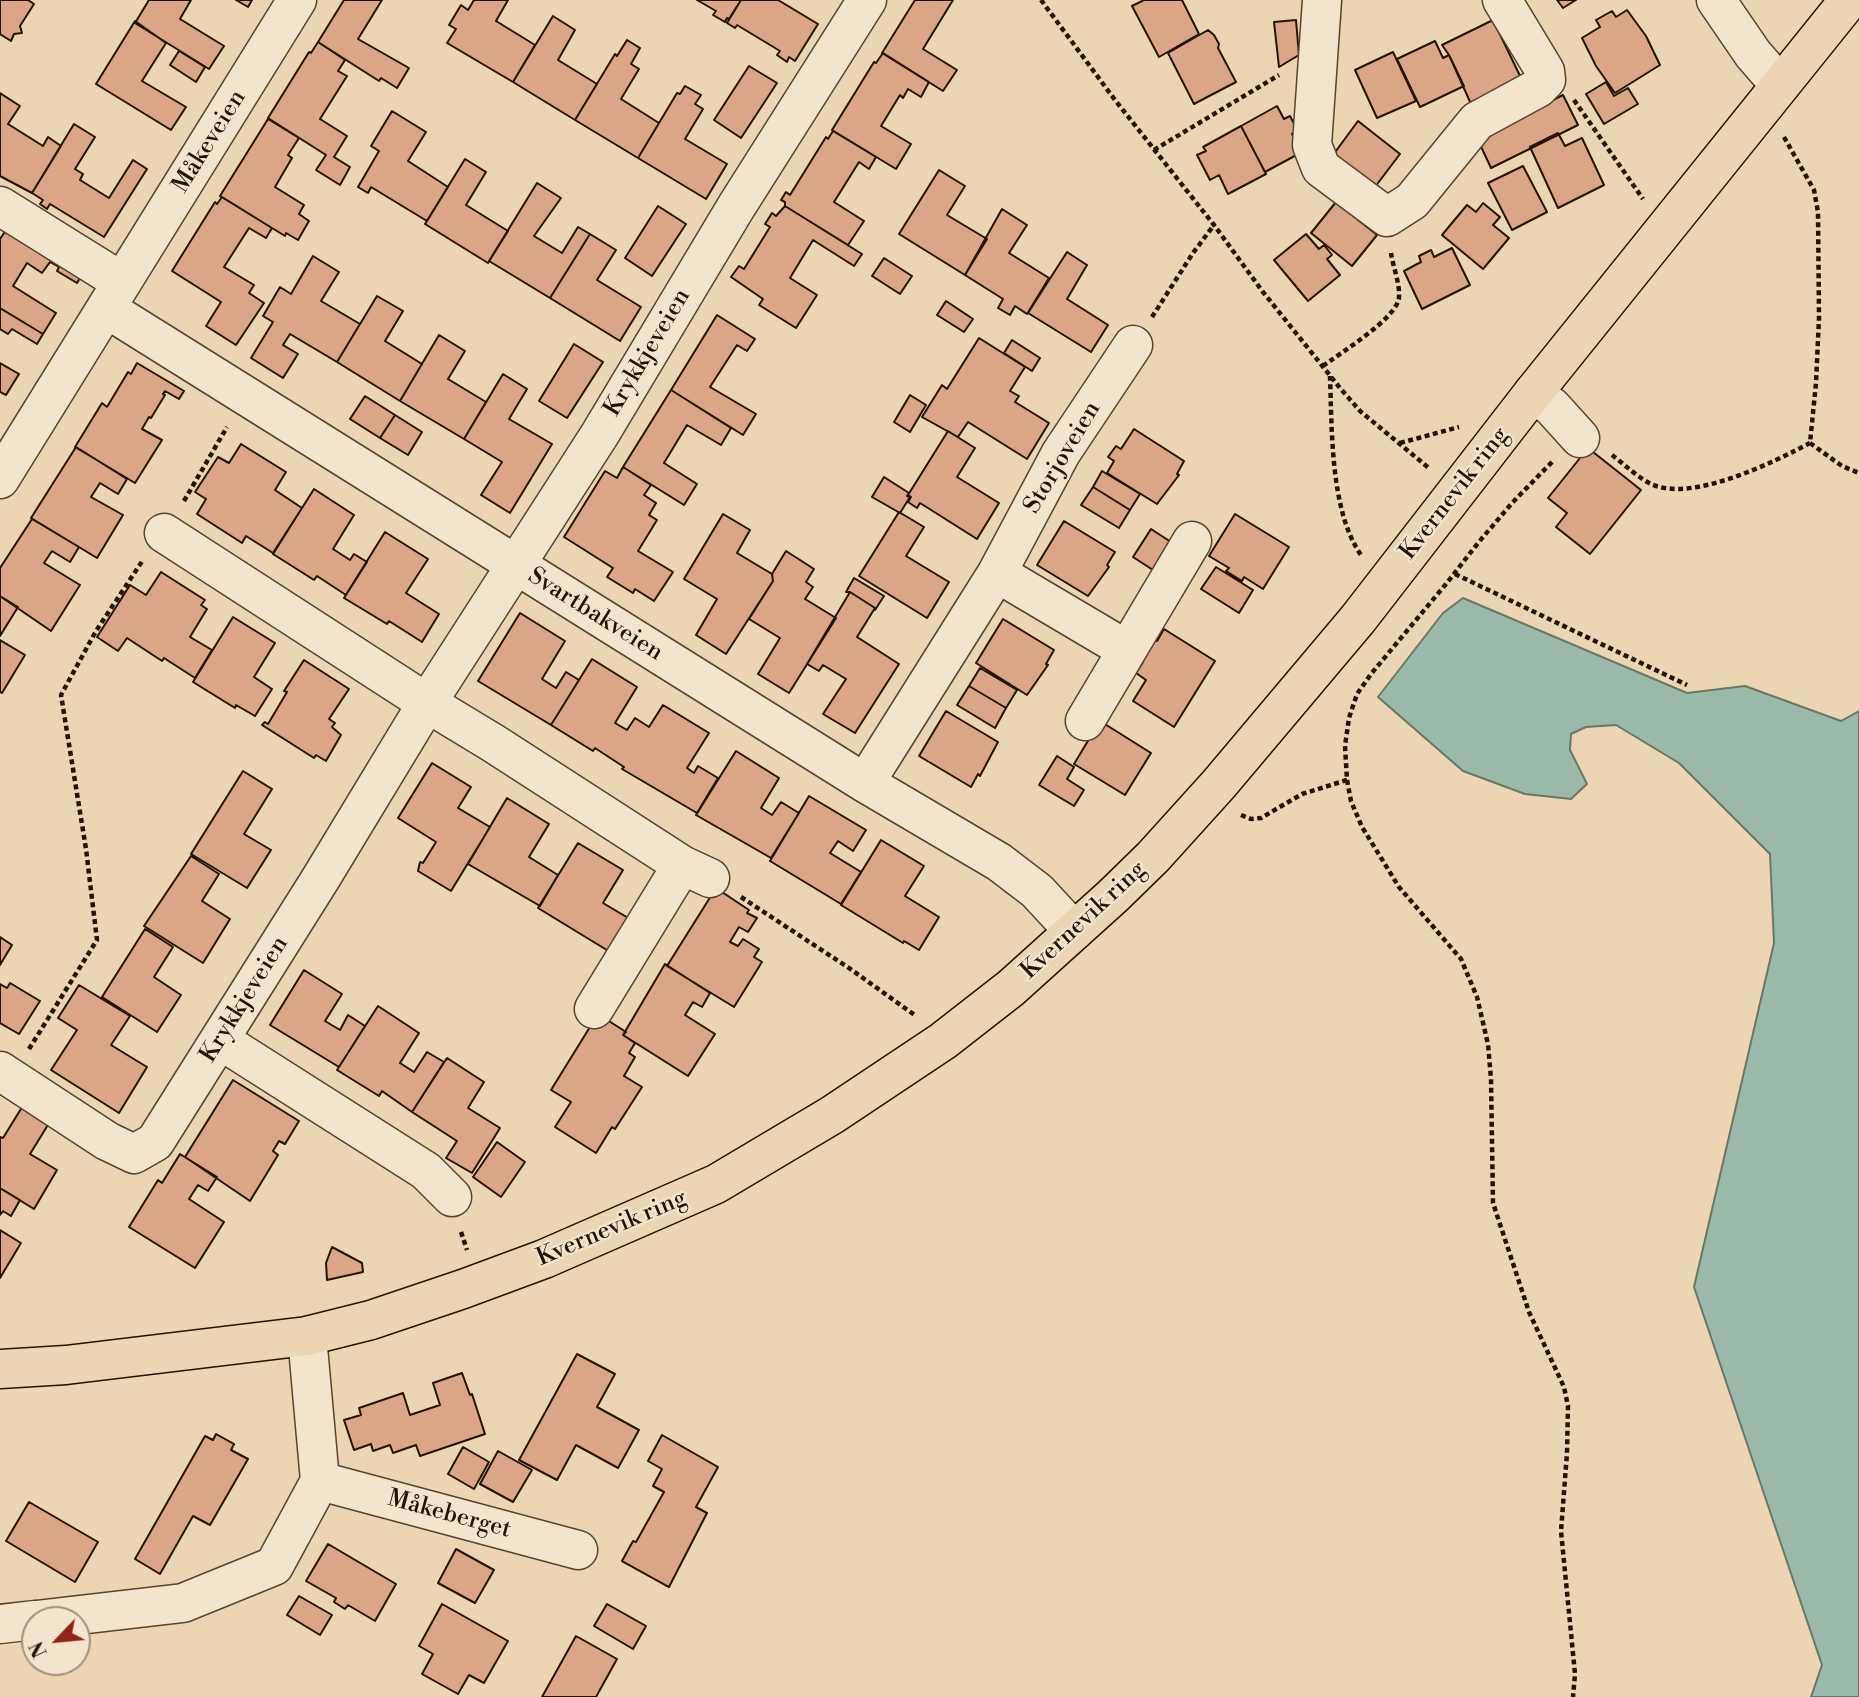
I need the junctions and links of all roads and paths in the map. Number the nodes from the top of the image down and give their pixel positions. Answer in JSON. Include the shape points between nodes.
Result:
{"nodes":[{"id":1,"x":297,"y":0,"type":"edge"},
{"id":2,"x":867,"y":0,"type":"edge"},
{"id":3,"x":1041,"y":0,"type":"edge"},
{"id":4,"x":1322,"y":0,"type":"edge"},
{"id":5,"x":1502,"y":0,"type":"edge"},
{"id":6,"x":1849,"y":0,"type":"edge"},
{"id":7,"x":1718,"y":4,"type":"edge"},
{"id":8,"x":1319,"y":51,"type":"junction"},
{"id":9,"x":1785,"y":78,"type":"junction"},
{"id":10,"x":1546,"y":80,"type":"junction"},
{"id":11,"x":1784,"y":136,"type":"dead end"},
{"id":12,"x":1154,"y":150,"type":"junction"},
{"id":13,"x":0,"y":206,"type":"edge"},
{"id":14,"x":1651,"y":209,"type":"dead end"},
{"id":15,"x":1214,"y":225,"type":"junction"},
{"id":16,"x":1399,"y":293,"type":"dead end"},
{"id":17,"x":114,"y":296,"type":"junction"},
{"id":18,"x":1133,"y":345,"type":"joint"},
{"id":19,"x":1323,"y":366,"type":"junction"},
{"id":20,"x":1330,"y":376,"type":"junction"},
{"id":21,"x":1533,"y":393,"type":"junction"},
{"id":22,"x":245,"y":396,"type":"junction"},
{"id":23,"x":1467,"y":425,"type":"dead end"},
{"id":24,"x":1580,"y":438,"type":"junction"},
{"id":25,"x":1399,"y":443,"type":"junction"},
{"id":26,"x":1810,"y":443,"type":"junction"},
{"id":27,"x":1431,"y":469,"type":"dead end"},
{"id":28,"x":1859,"y":473,"type":"edge"},
{"id":29,"x":0,"y":480,"type":"edge"},
{"id":30,"x":164,"y":533,"type":"joint"},
{"id":31,"x":1192,"y":541,"type":"dead end"},
{"id":32,"x":1368,"y":564,"type":"dead end"},
{"id":33,"x":516,"y":566,"type":"junction"},
{"id":34,"x":997,"y":573,"type":"junction"},
{"id":35,"x":1455,"y":574,"type":"junction"},
{"id":36,"x":128,"y":582,"type":"dead end"},
{"id":37,"x":1127,"y":650,"type":"junction"},
{"id":38,"x":1687,"y":685,"type":"dead end"},
{"id":39,"x":426,"y":703,"type":"junction"},
{"id":40,"x":1085,"y":721,"type":"dead end"},
{"id":41,"x":1346,"y":780,"type":"junction"},
{"id":42,"x":864,"y":783,"type":"junction"},
{"id":43,"x":1219,"y":784,"type":"junction"},
{"id":44,"x":696,"y":871,"type":"junction"},
{"id":45,"x":1074,"y":930,"type":"junction"},
{"id":46,"x":594,"y":1009,"type":"dead end"},
{"id":47,"x":916,"y":1016,"type":"dead end"},
{"id":48,"x":220,"y":1040,"type":"junction"},
{"id":49,"x":7,"y":1069,"type":"edge"},
{"id":50,"x":452,"y":1197,"type":"dead end"},
{"id":51,"x":307,"y":1336,"type":"junction"},
{"id":52,"x":0,"y":1368,"type":"edge"},
{"id":53,"x":320,"y":1482,"type":"junction"},
{"id":54,"x":578,"y":1550,"type":"dead end"},
{"id":55,"x":91,"y":1614,"type":"edge"},
{"id":56,"x":21,"y":1622,"type":"edge"},
{"id":57,"x":0,"y":1624,"type":"edge"},
{"id":58,"x":1573,"y":1697,"type":"edge"}],
"edges":[{"from":1,"to":17,"type":"street","name":"Måkeveien"},
{"from":2,"to":33,"type":"street","name":"Krykkjeveien"},
{"from":3,"to":12,"type":"path"},
{"from":4,"to":8,"type":"street"},
{"from":5,"to":10,"type":"street"},
{"from":6,"to":9,"type":"main road","name":"Kvernevik ring"},
{"from":7,"to":9,"type":"street","via":[[1762,37]]},
{"from":8,"to":10,"type":"street","via":[[1312,145],[1321,168],[1387,217],[1412,201],[1476,121],[1538,89]]},
{"from":8,"to":12,"type":"path"},
{"from":9,"to":21,"type":"main road","name":"Kvernevik ring"},
{"from":10,"to":14,"type":"path","via":[[1564,86]]},
{"from":11,"to":26,"type":"path","via":[[1814,190],[1818,212],[1817,357]]},
{"from":12,"to":15,"type":"path"},
{"from":13,"to":17,"type":"street"},
{"from":15,"to":18,"type":"path"},
{"from":15,"to":19,"type":"path"},
{"from":16,"to":19,"type":"path","via":[[1393,312]]},
{"from":17,"to":22,"type":"street","name":"Svartbakveien"},
{"from":17,"to":29,"type":"street","name":"Måkeveien"},
{"from":18,"to":34,"type":"street","name":"Storjoveien","via":[[1061,453]]},
{"from":19,"to":20,"type":"path"},
{"from":20,"to":25,"type":"path","via":[[1360,411]]},
{"from":20,"to":32,"type":"path","via":[[1341,514]]},
{"from":21,"to":24,"type":"street"},
{"from":21,"to":43,"type":"main road","name":"Kvernevik ring","via":[[1358,619]]},
{"from":22,"to":30,"type":"path"},
{"from":22,"to":33,"type":"street","name":"Svartbakveien"},
{"from":23,"to":25,"type":"path"},
{"from":24,"to":26,"type":"path","via":[[1591,439],[1653,485],[1677,488],[1737,477]]},
{"from":24,"to":35,"type":"path","via":[[1566,446],[1512,503]]},
{"from":25,"to":27,"type":"path"},
{"from":26,"to":28,"type":"path"},
{"from":30,"to":39,"type":"street"},
{"from":31,"to":37,"type":"street"},
{"from":33,"to":39,"type":"street","name":"Krykkjeveien"},
{"from":33,"to":42,"type":"street","name":"Svartbakveien"},
{"from":34,"to":37,"type":"street"},
{"from":34,"to":42,"type":"street","name":"Storjoveien"},
{"from":35,"to":38,"type":"path"},
{"from":35,"to":41,"type":"path","via":[[1357,694],[1345,746]]},
{"from":36,"to":49,"type":"path","via":[[61,695],[97,940]]},
{"from":37,"to":40,"type":"street"},
{"from":39,"to":44,"type":"street"},
{"from":39,"to":48,"type":"street","name":"Krykkjeveien"},
{"from":41,"to":43,"type":"path","via":[[1302,794],[1261,818],[1251,819],[1238,813]]},
{"from":41,"to":58,"type":"path","via":[[1358,819],[1379,858],[1461,959],[1477,997],[1491,1079],[1493,1203],[1529,1312],[1564,1387],[1568,1406],[1560,1531]]},
{"from":42,"to":45,"type":"street","name":"Svartbakveien","via":[[999,862],[1037,891]]},
{"from":43,"to":45,"type":"main road","name":"Kvernevik ring","via":[[1153,858]]},
{"from":44,"to":46,"type":"street"},
{"from":44,"to":47,"type":"path"},
{"from":45,"to":51,"type":"main road","name":"Kvernevik ring","via":[[1011,988],[943,1041],[716,1184],[544,1259],[371,1320]]},
{"from":48,"to":49,"type":"street","name":"Krykkjeveien","via":[[155,1142],[134,1154]]},
{"from":48,"to":50,"type":"street","via":[[426,1171]]},
{"from":51,"to":52,"type":"main road","name":"Kvernevik ring","via":[[66,1365]]},
{"from":51,"to":53,"type":"street"},
{"from":53,"to":54,"type":"street","name":"Måkeberget"},
{"from":53,"to":55,"type":"street","via":[[274,1566],[183,1603]]},
{"from":56,"to":57,"type":"street"}]}
